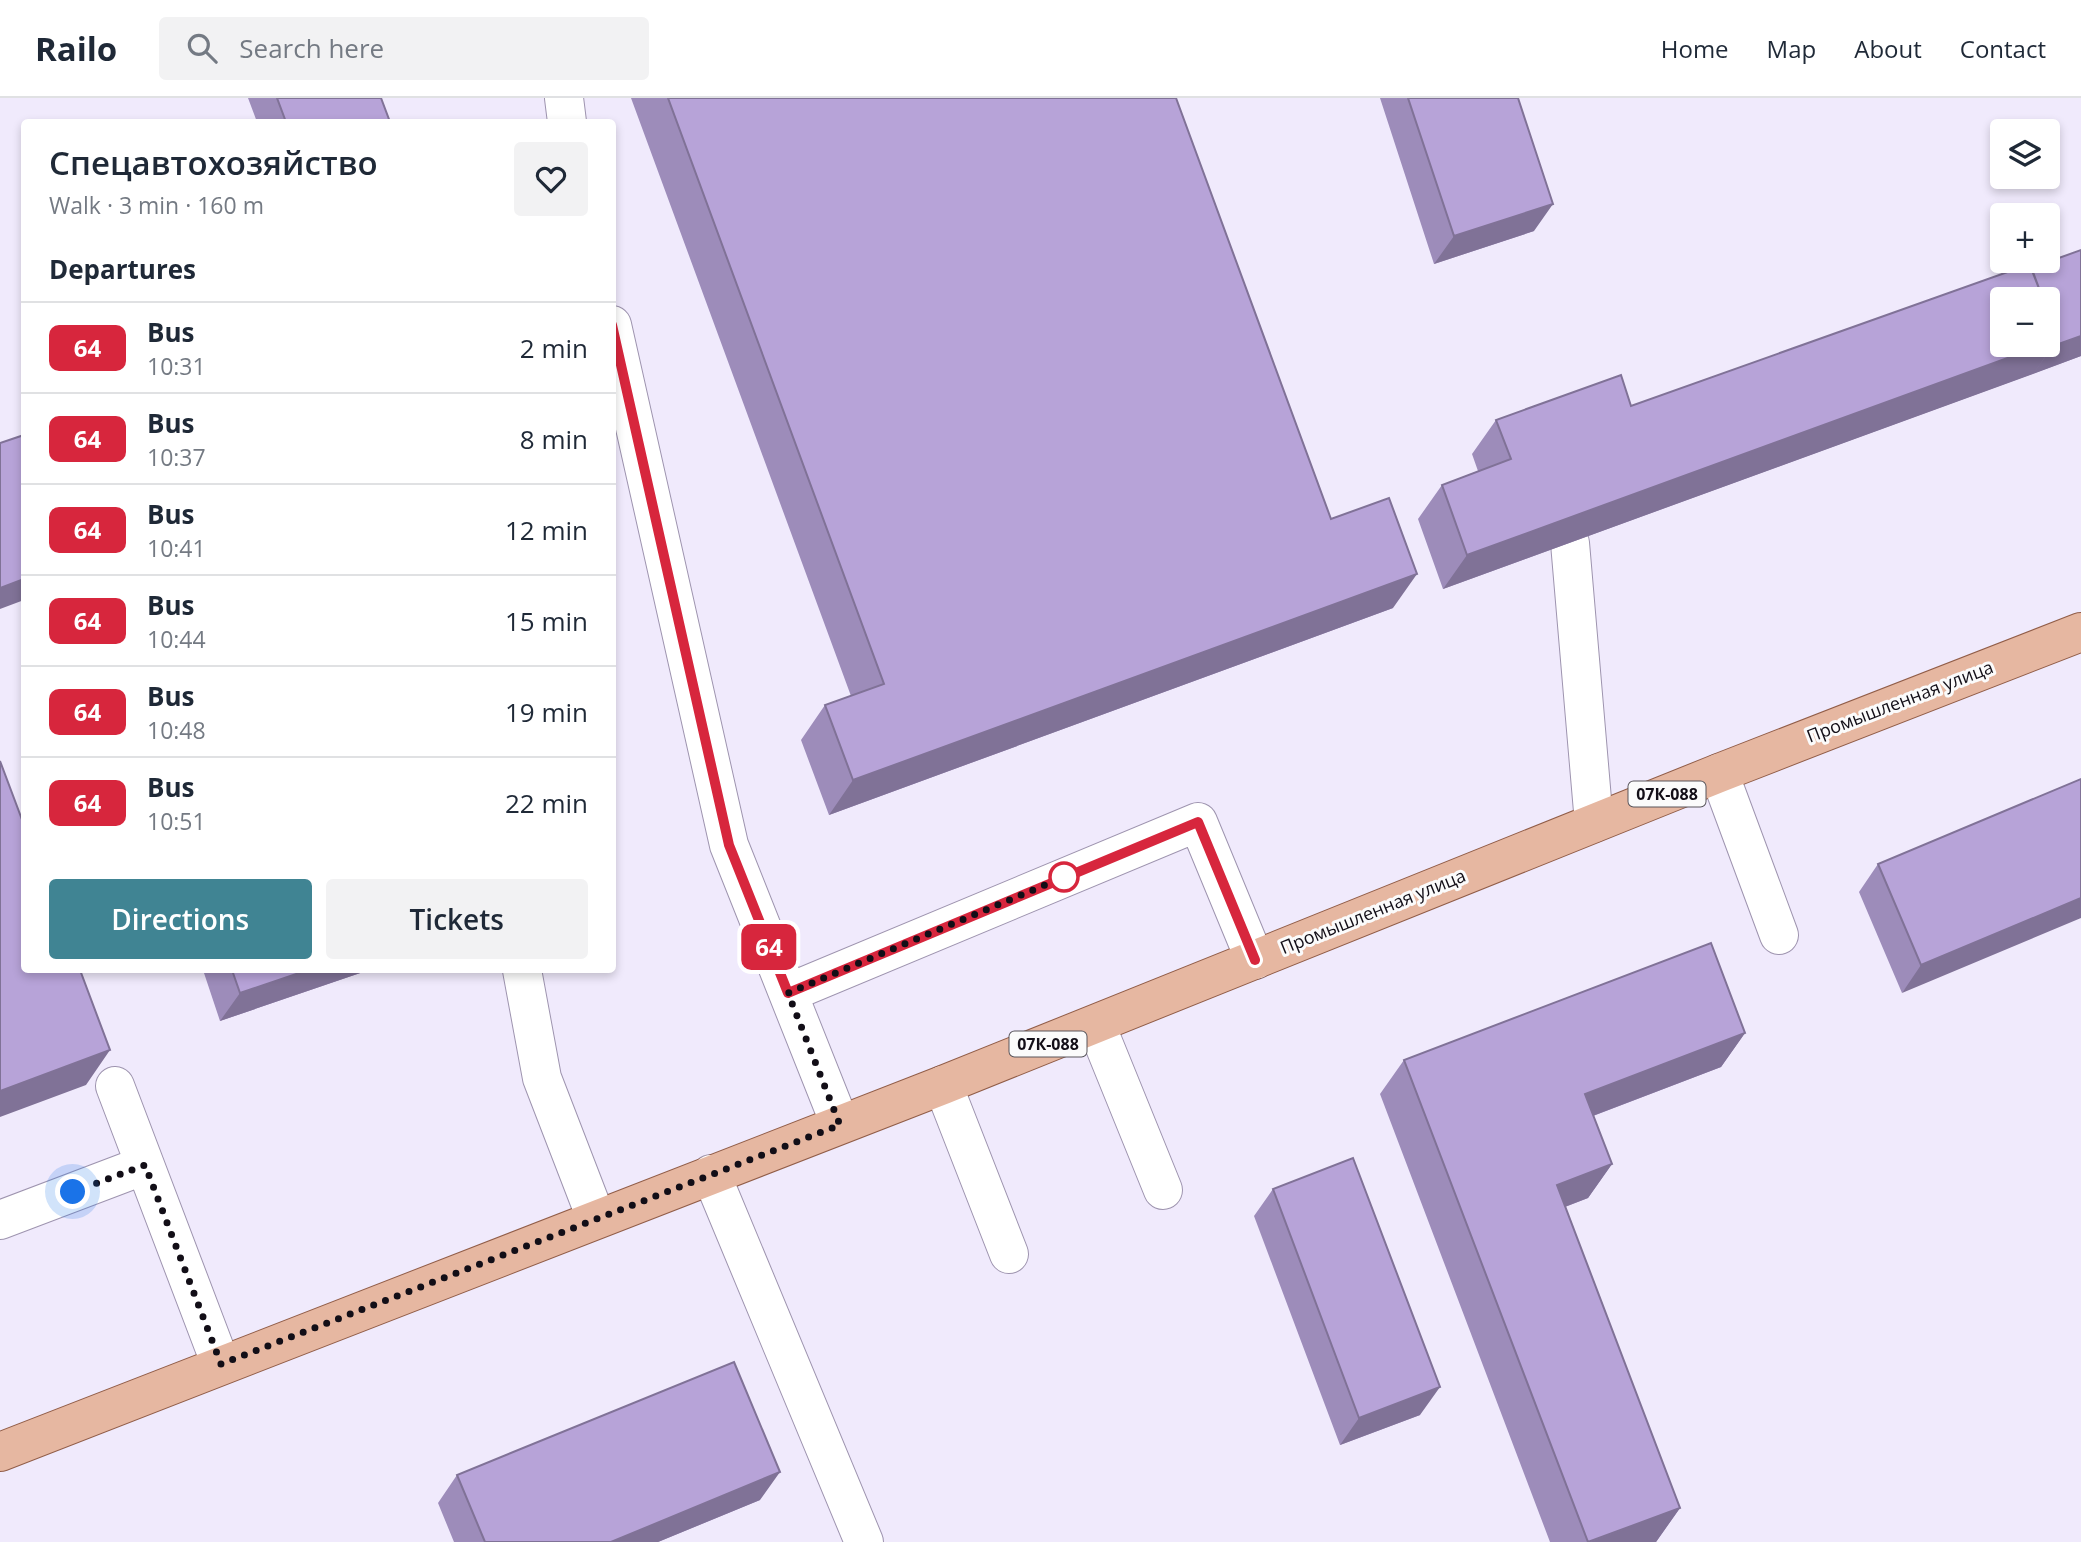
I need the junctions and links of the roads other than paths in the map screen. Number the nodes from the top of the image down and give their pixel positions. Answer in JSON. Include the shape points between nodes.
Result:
{"nodes":[{"id":1,"x":564,"y":98,"type":"edge"},
{"id":2,"x":567,"y":119,"type":"edge"},
{"id":3,"x":616,"y":343,"type":"edge"},
{"id":4,"x":1570,"y":543,"type":"edge"},
{"id":5,"x":2081,"y":632,"type":"edge"},
{"id":6,"x":1718,"y":773,"type":"junction"},
{"id":7,"x":1594,"y":823,"type":"junction"},
{"id":8,"x":1779,"y":935,"type":"dead end"},
{"id":9,"x":1255,"y":960,"type":"junction"},
{"id":10,"x":523,"y":973,"type":"edge"},
{"id":11,"x":788,"y":993,"type":"junction"},
{"id":12,"x":1096,"y":1025,"type":"junction"},
{"id":13,"x":115,"y":1086,"type":"dead end"},
{"id":14,"x":943,"y":1086,"type":"junction"},
{"id":15,"x":840,"y":1125,"type":"junction"},
{"id":16,"x":145,"y":1165,"type":"junction"},
{"id":17,"x":711,"y":1174,"type":"junction"},
{"id":18,"x":1164,"y":1190,"type":"dead end"},
{"id":19,"x":596,"y":1218,"type":"junction"},
{"id":20,"x":0,"y":1220,"type":"edge"},
{"id":21,"x":1009,"y":1254,"type":"dead end"},
{"id":22,"x":221,"y":1364,"type":"junction"},
{"id":23,"x":0,"y":1452,"type":"edge"},
{"id":24,"x":864,"y":1542,"type":"edge"}],
"edges":[{"from":1,"to":2,"type":"lane"},
{"from":3,"to":11,"type":"lane","via":[[729,845]]},
{"from":4,"to":7,"type":"lane"},
{"from":5,"to":6,"type":"main road","name":"Промышленная улица","number":"07К-088"},
{"from":6,"to":7,"type":"main road","name":"Промышленная улица","number":"07К-088"},
{"from":6,"to":8,"type":"lane"},
{"from":7,"to":9,"type":"main road","name":"Промышленная улица","number":"07К-088"},
{"from":9,"to":11,"type":"lane","via":[[1198,822]]},
{"from":9,"to":12,"type":"main road","name":"Промышленная улица","number":"07К-088"},
{"from":10,"to":19,"type":"lane","via":[[542,1078]]},
{"from":11,"to":15,"type":"lane"},
{"from":12,"to":14,"type":"main road","name":"Промышленная улица","number":"07К-088"},
{"from":12,"to":18,"type":"lane"},
{"from":13,"to":16,"type":"lane"},
{"from":14,"to":15,"type":"main road","name":"Промышленная улица","number":"07К-088"},
{"from":14,"to":21,"type":"lane"},
{"from":15,"to":17,"type":"main road","name":"Промышленная улица","number":"07К-088"},
{"from":16,"to":20,"type":"lane"},
{"from":16,"to":22,"type":"lane"},
{"from":17,"to":19,"type":"main road","name":"Промышленная улица","number":"07К-088"},
{"from":17,"to":24,"type":"lane"},
{"from":19,"to":22,"type":"main road","name":"Промышленная улица","number":"07К-088"},
{"from":22,"to":23,"type":"main road","name":"Промышленная улица","number":"07К-088"}]}
